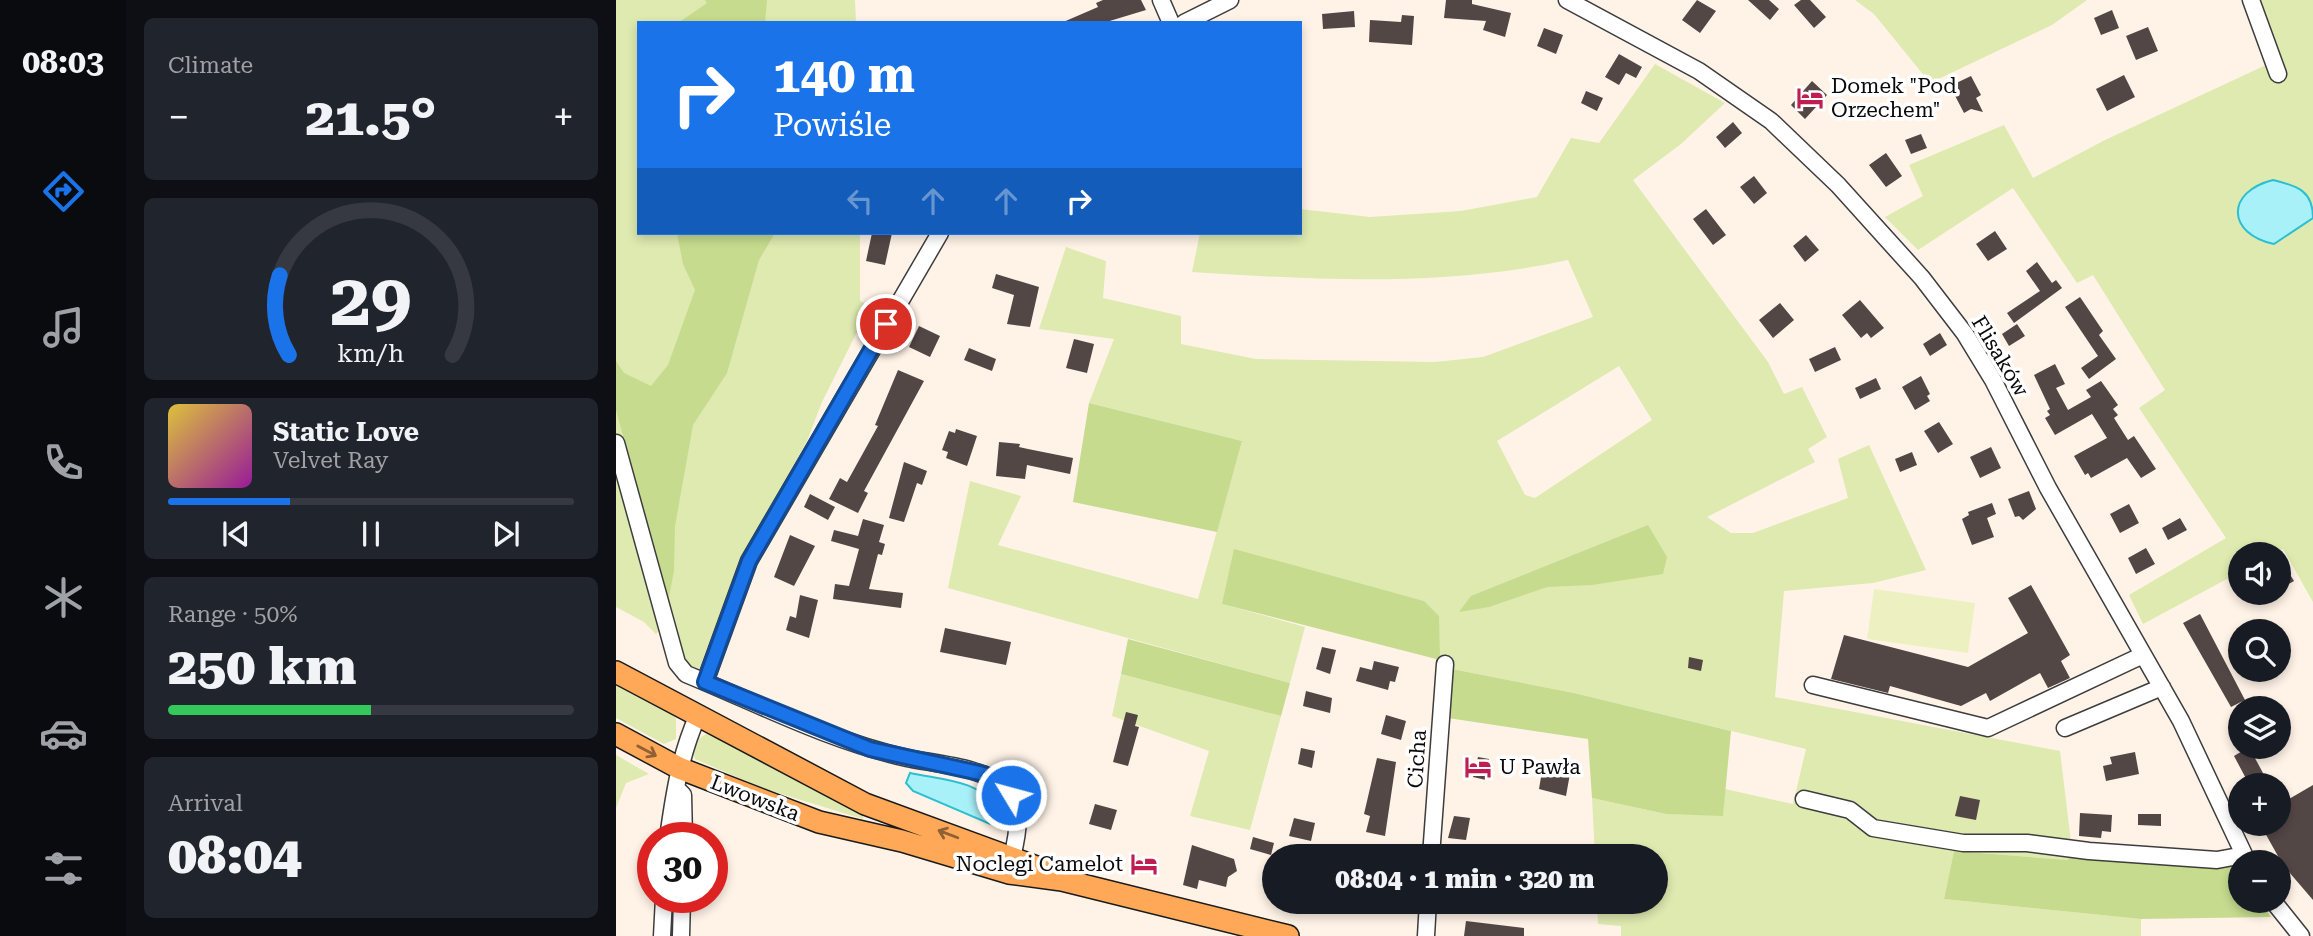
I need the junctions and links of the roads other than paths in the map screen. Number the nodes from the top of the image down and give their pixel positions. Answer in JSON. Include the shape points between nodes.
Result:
{"nodes":[{"id":1,"x":1161,"y":0,"type":"edge"},
{"id":2,"x":1230,"y":0,"type":"edge"},
{"id":3,"x":1567,"y":0,"type":"edge"},
{"id":4,"x":2251,"y":0,"type":"edge"},
{"id":5,"x":1170,"y":21,"type":"edge"},
{"id":6,"x":1188,"y":21,"type":"edge"},
{"id":7,"x":2278,"y":74,"type":"dead end"},
{"id":8,"x":939,"y":235,"type":"edge"},
{"id":9,"x":616,"y":443,"type":"edge"},
{"id":10,"x":2143,"y":655,"type":"junction"},
{"id":11,"x":1445,"y":664,"type":"dead end"},
{"id":12,"x":616,"y":672,"type":"edge"},
{"id":13,"x":705,"y":682,"type":"junction"},
{"id":14,"x":1813,"y":685,"type":"dead end"},
{"id":15,"x":2162,"y":687,"type":"junction"},
{"id":16,"x":698,"y":715,"type":"junction"},
{"id":17,"x":2065,"y":728,"type":"dead end"},
{"id":18,"x":616,"y":734,"type":"edge"},
{"id":19,"x":677,"y":778,"type":"junction"},
{"id":20,"x":1804,"y":799,"type":"dead end"},
{"id":21,"x":864,"y":804,"type":"junction"},
{"id":22,"x":670,"y":822,"type":"edge"},
{"id":23,"x":684,"y":822,"type":"edge"},
{"id":24,"x":902,"y":841,"type":"junction"},
{"id":25,"x":1432,"y":844,"type":"edge"},
{"id":26,"x":2242,"y":850,"type":"edge"},
{"id":27,"x":2228,"y":860,"type":"edge"},
{"id":28,"x":1010,"y":865,"type":"junction"},
{"id":29,"x":663,"y":913,"type":"edge"},
{"id":30,"x":682,"y":913,"type":"edge"},
{"id":31,"x":2283,"y":913,"type":"edge"},
{"id":32,"x":1427,"y":914,"type":"edge"},
{"id":33,"x":662,"y":936,"type":"edge"},
{"id":34,"x":681,"y":936,"type":"edge"},
{"id":35,"x":1288,"y":936,"type":"edge"},
{"id":36,"x":1426,"y":936,"type":"edge"},
{"id":37,"x":2301,"y":936,"type":"edge"}],
"edges":[{"from":1,"to":5,"type":"street"},
{"from":2,"to":6,"type":"street"},
{"from":3,"to":10,"type":"street","name":"Flisaków","via":[[1699,71],[1771,121],[1838,185],[1922,278],[1993,380]]},
{"from":4,"to":7,"type":"street"},
{"from":8,"to":13,"type":"street","via":[[749,561]]},
{"from":9,"to":13,"type":"street","via":[[677,663],[686,674]]},
{"from":10,"to":14,"type":"street","via":[[1988,728]]},
{"from":10,"to":15,"type":"street","name":"Flisaków"},
{"from":11,"to":25,"type":"street","name":"Cicha"},
{"from":12,"to":16,"type":"main road","name":"Lwowska"},
{"from":13,"to":28,"type":"street","via":[[870,749],[992,777],[1011,795],[1017,812]]},
{"from":15,"to":17,"type":"street"},
{"from":15,"to":26,"type":"street","name":"Flisaków"},
{"from":16,"to":19,"type":"street"},
{"from":16,"to":21,"type":"main road","name":"Lwowska"},
{"from":18,"to":19,"type":"main road","name":"Lwowska","one_way":true},
{"from":19,"to":22,"type":"street"},
{"from":19,"to":23,"type":"street"},
{"from":19,"to":24,"type":"main road","name":"Lwowska"},
{"from":20,"to":27,"type":"street","via":[[1850,810],[1873,828],[1964,843],[2027,842],[2089,851]]},
{"from":21,"to":24,"type":"main road","name":"Lwowska"},
{"from":28,"to":21,"type":"main road","name":"Lwowska","one_way":true},
{"from":24,"to":28,"type":"main road","name":"Lwowska"},
{"from":28,"to":35,"type":"main road","name":"Lwowska"},
{"from":29,"to":33,"type":"street"},
{"from":30,"to":34,"type":"street"},
{"from":31,"to":37,"type":"street"},
{"from":32,"to":36,"type":"street"}]}
